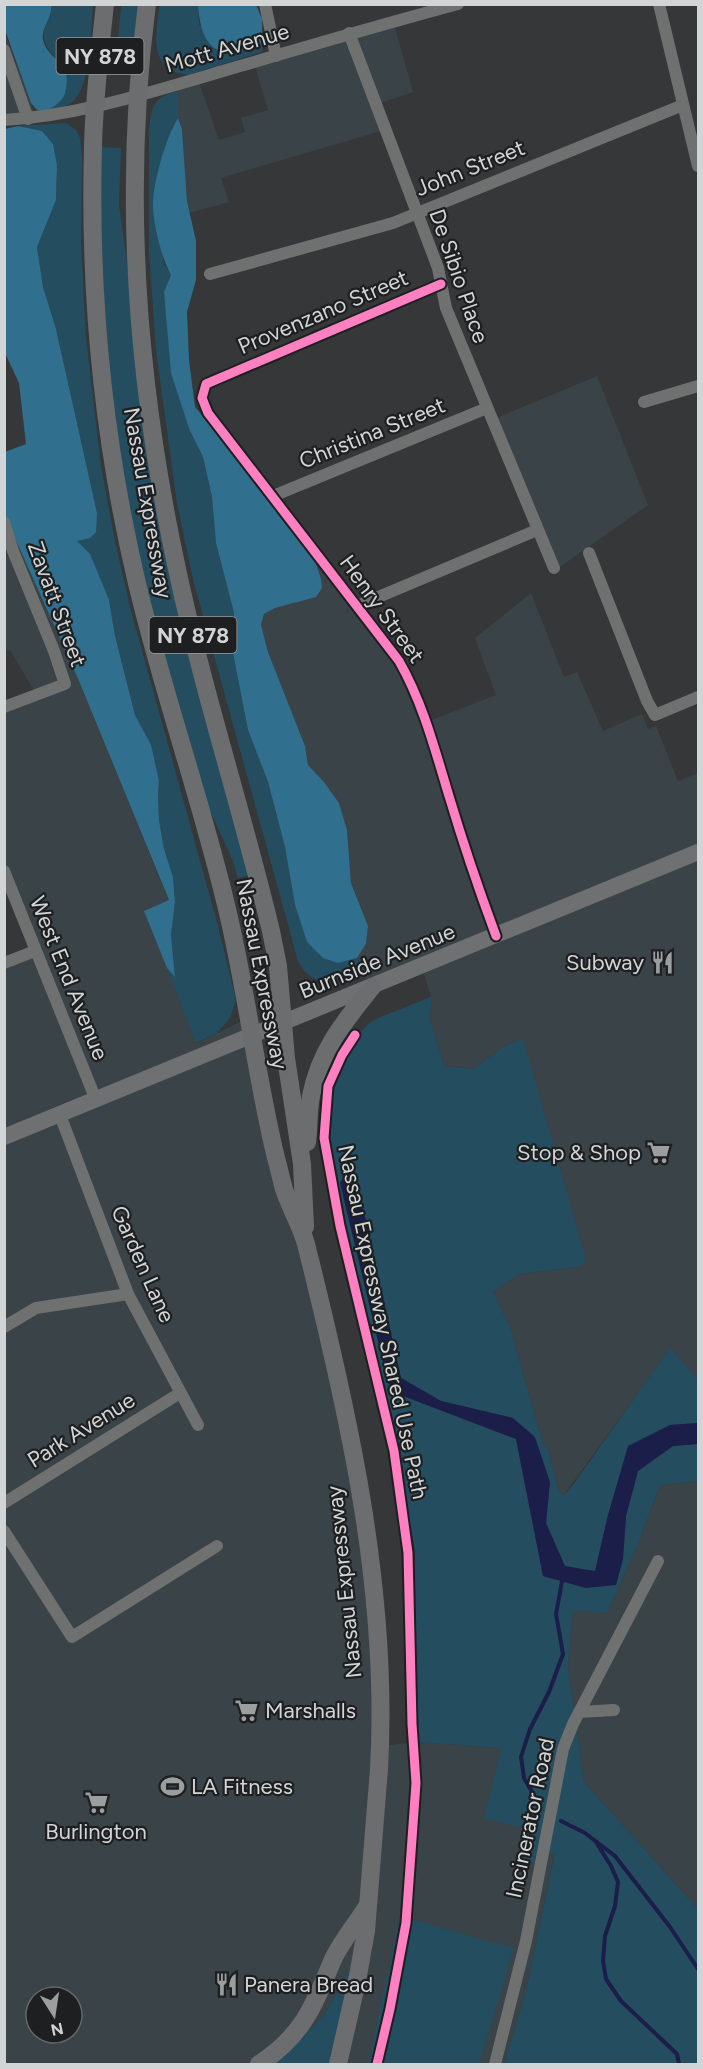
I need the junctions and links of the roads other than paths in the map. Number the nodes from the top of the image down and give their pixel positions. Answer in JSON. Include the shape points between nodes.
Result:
{"nodes":[{"id":1,"x":105,"y":4,"type":"edge"},
{"id":2,"x":147,"y":4,"type":"edge"},
{"id":3,"x":265,"y":4,"type":"edge"},
{"id":4,"x":658,"y":4,"type":"edge"},
{"id":5,"x":457,"y":5,"type":"edge"},
{"id":6,"x":349,"y":33,"type":"junction"},
{"id":7,"x":4,"y":50,"type":"edge"},
{"id":8,"x":276,"y":56,"type":"junction"},
{"id":9,"x":139,"y":95,"type":"junction"},
{"id":10,"x":683,"y":105,"type":"junction"},
{"id":11,"x":95,"y":107,"type":"junction"},
{"id":12,"x":28,"y":119,"type":"junction"},
{"id":13,"x":4,"y":120,"type":"edge"},
{"id":14,"x":699,"y":166,"type":"edge"},
{"id":15,"x":417,"y":212,"type":"junction"},
{"id":16,"x":210,"y":274,"type":"dead end"},
{"id":17,"x":441,"y":284,"type":"junction"},
{"id":18,"x":220,"y":377,"type":"joint"},
{"id":19,"x":699,"y":386,"type":"edge"},
{"id":20,"x":644,"y":402,"type":"dead end"},
{"id":21,"x":487,"y":408,"type":"junction"},
{"id":22,"x":273,"y":496,"type":"junction"},
{"id":23,"x":4,"y":522,"type":"edge"},
{"id":24,"x":537,"y":530,"type":"junction"},
{"id":25,"x":589,"y":553,"type":"dead end"},
{"id":26,"x":554,"y":568,"type":"dead end"},
{"id":27,"x":357,"y":606,"type":"junction"},
{"id":28,"x":699,"y":697,"type":"edge"},
{"id":29,"x":4,"y":707,"type":"edge"},
{"id":30,"x":699,"y":852,"type":"edge"},
{"id":31,"x":4,"y":871,"type":"edge"},
{"id":32,"x":496,"y":936,"type":"junction"},
{"id":33,"x":35,"y":951,"type":"junction"},
{"id":34,"x":4,"y":963,"type":"edge"},
{"id":35,"x":372,"y":987,"type":"junction"},
{"id":36,"x":283,"y":1024,"type":"junction"},
{"id":37,"x":252,"y":1037,"type":"junction"},
{"id":38,"x":96,"y":1100,"type":"junction"},
{"id":39,"x":60,"y":1115,"type":"junction"},
{"id":40,"x":4,"y":1137,"type":"edge"},
{"id":41,"x":302,"y":1164,"type":"junction"},
{"id":42,"x":305,"y":1241,"type":"junction"},
{"id":43,"x":129,"y":1293,"type":"junction"},
{"id":44,"x":4,"y":1328,"type":"edge"},
{"id":45,"x":180,"y":1393,"type":"junction"},
{"id":46,"x":198,"y":1425,"type":"dead end"},
{"id":47,"x":4,"y":1503,"type":"edge"},
{"id":48,"x":4,"y":1531,"type":"edge"},
{"id":49,"x":217,"y":1546,"type":"dead end"},
{"id":50,"x":658,"y":1562,"type":"dead end"},
{"id":51,"x":614,"y":1710,"type":"dead end"},
{"id":52,"x":579,"y":1712,"type":"junction"},
{"id":53,"x":369,"y":1904,"type":"junction"},
{"id":54,"x":259,"y":2064,"type":"edge"},
{"id":55,"x":338,"y":2064,"type":"edge"},
{"id":56,"x":495,"y":2064,"type":"edge"}],
"edges":[{"from":1,"to":11,"type":"highway","name":"Nassau Expressway","number":"NY 878"},
{"from":2,"to":9,"type":"highway","name":"Nassau Expressway","number":"NY 878"},
{"from":3,"to":8,"type":"street"},
{"from":4,"to":10,"type":"street"},
{"from":5,"to":6,"type":"street","name":"Mott Avenue"},
{"from":6,"to":8,"type":"street","name":"Mott Avenue"},
{"from":6,"to":15,"type":"street","name":"De Sibio Place"},
{"from":7,"to":12,"type":"street"},
{"from":8,"to":9,"type":"street","name":"Mott Avenue"},
{"from":9,"to":11,"type":"street","name":"Mott Avenue"},
{"from":9,"to":36,"type":"highway","name":"Nassau Expressway","number":"NY 878","via":[[137,286],[154,454],[182,591],[272,931]]},
{"from":10,"to":14,"type":"street"},
{"from":10,"to":15,"type":"street","name":"John Street"},
{"from":11,"to":12,"type":"street","name":"Mott Avenue"},
{"from":11,"to":37,"type":"highway","name":"Nassau Expressway","number":"NY 878","via":[[96,302],[117,481],[147,625],[227,908]]},
{"from":12,"to":13,"type":"street","name":"Mott Avenue"},
{"from":15,"to":16,"type":"street","name":"John Street","via":[[393,223]]},
{"from":15,"to":17,"type":"street","name":"De Sibio Place"},
{"from":17,"to":18,"type":"street","name":"Provenzano Street"},
{"from":17,"to":21,"type":"street","name":"De Sibio Place","via":[[446,309]]},
{"from":18,"to":22,"type":"street","name":"Henry Street","via":[[203,387],[203,404]]},
{"from":19,"to":20,"type":"street"},
{"from":21,"to":22,"type":"street","name":"Christina Street"},
{"from":21,"to":24,"type":"street","name":"De Sibio Place"},
{"from":22,"to":27,"type":"street","name":"Henry Street"},
{"from":23,"to":29,"type":"street","name":"Zavatt Street","via":[[65,684]]},
{"from":24,"to":26,"type":"street","name":"De Sibio Place"},
{"from":24,"to":27,"type":"street"},
{"from":25,"to":28,"type":"street","via":[[656,715]]},
{"from":27,"to":32,"type":"street","name":"Henry Street","via":[[413,685]]},
{"from":30,"to":32,"type":"main road","name":"Burnside Avenue"},
{"from":31,"to":33,"type":"street","name":"West End Avenue"},
{"from":32,"to":35,"type":"main road","name":"Burnside Avenue"},
{"from":33,"to":34,"type":"street"},
{"from":33,"to":38,"type":"street","name":"West End Avenue"},
{"from":35,"to":36,"type":"main road","name":"Burnside Avenue"},
{"from":35,"to":41,"type":"highway","via":[[337,1030],[321,1063],[311,1095]]},
{"from":36,"to":37,"type":"main road","name":"Burnside Avenue"},
{"from":36,"to":41,"type":"highway","name":"Nassau Expressway"},
{"from":37,"to":38,"type":"main road","name":"Burnside Avenue"},
{"from":37,"to":42,"type":"highway","name":"Nassau Expressway","via":[[281,1179]]},
{"from":38,"to":39,"type":"main road","name":"Burnside Avenue"},
{"from":39,"to":40,"type":"main road","name":"Burnside Avenue"},
{"from":39,"to":43,"type":"street","name":"Garden Lane"},
{"from":41,"to":42,"type":"highway","name":"Nassau Expressway"},
{"from":42,"to":53,"type":"highway","name":"Nassau Expressway","via":[[352,1444],[373,1582],[380,1744]]},
{"from":43,"to":44,"type":"street","via":[[36,1308]]},
{"from":43,"to":45,"type":"street","name":"Garden Lane"},
{"from":45,"to":46,"type":"street","name":"Garden Lane"},
{"from":45,"to":47,"type":"street","name":"Park Avenue"},
{"from":48,"to":49,"type":"street","via":[[72,1637]]},
{"from":50,"to":52,"type":"street","name":"Incinerator Road"},
{"from":51,"to":52,"type":"street"},
{"from":52,"to":56,"type":"street","name":"Incinerator Road","via":[[558,1770],[526,1941]]},
{"from":53,"to":54,"type":"highway","via":[[332,1962],[306,2018],[290,2038]]},
{"from":53,"to":55,"type":"highway","name":"Nassau Expressway"}]}
